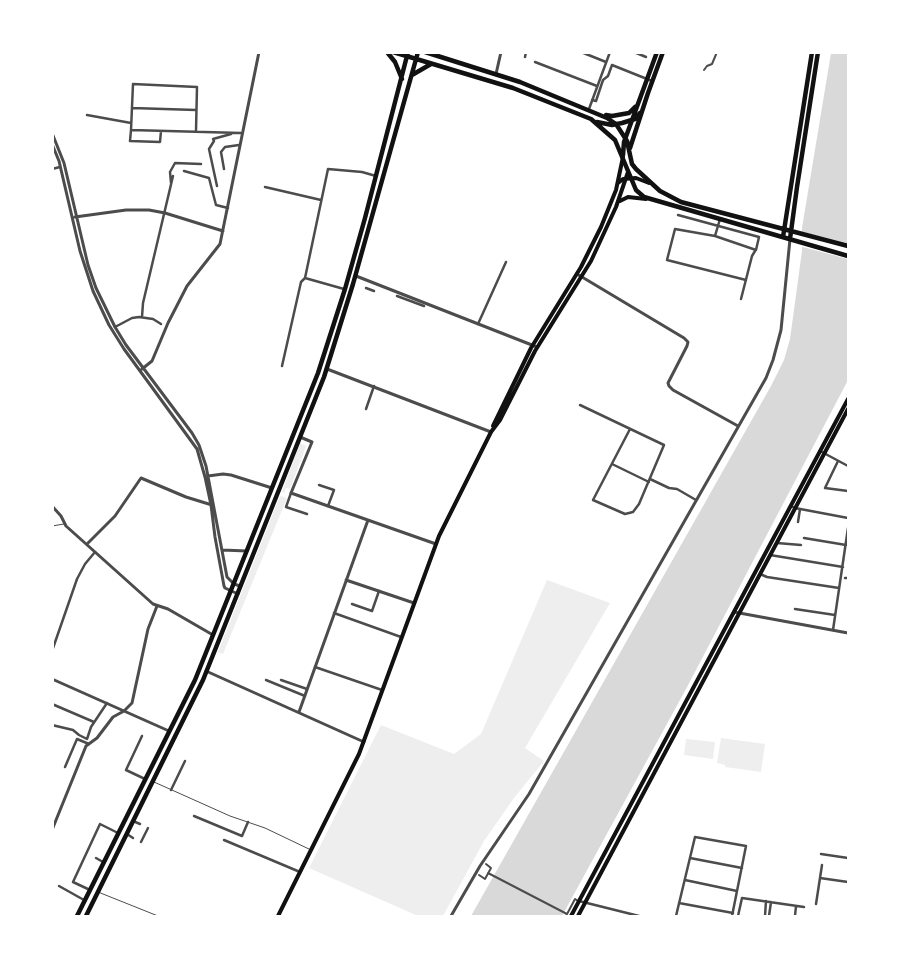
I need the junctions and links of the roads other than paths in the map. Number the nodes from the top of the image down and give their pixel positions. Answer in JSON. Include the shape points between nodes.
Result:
{"nodes":[{"id":1,"x":258,"y":52,"type":"edge"},
{"id":2,"x":386,"y":52,"type":"edge"},
{"id":3,"x":393,"y":52,"type":"edge"},
{"id":4,"x":418,"y":52,"type":"edge"},
{"id":5,"x":425,"y":52,"type":"edge"},
{"id":6,"x":501,"y":52,"type":"edge"},
{"id":7,"x":526,"y":52,"type":"edge"},
{"id":8,"x":581,"y":52,"type":"edge"},
{"id":9,"x":610,"y":52,"type":"edge"},
{"id":10,"x":634,"y":52,"type":"edge"},
{"id":11,"x":657,"y":52,"type":"edge"},
{"id":12,"x":663,"y":52,"type":"edge"},
{"id":13,"x":717,"y":52,"type":"edge"},
{"id":14,"x":812,"y":52,"type":"edge"},
{"id":15,"x":818,"y":52,"type":"edge"},
{"id":16,"x":435,"y":54,"type":"edge"},
{"id":17,"x":408,"y":55,"type":"edge"},
{"id":18,"x":524,"y":57,"type":"dead end"},
{"id":19,"x":646,"y":57,"type":"dead end"},
{"id":20,"x":416,"y":59,"type":"junction"},
{"id":21,"x":535,"y":62,"type":"dead end"},
{"id":22,"x":606,"y":62,"type":"junction"},
{"id":23,"x":431,"y":64,"type":"junction"},
{"id":24,"x":704,"y":70,"type":"dead end"},
{"id":25,"x":496,"y":74,"type":"junction"},
{"id":26,"x":411,"y":75,"type":"junction"},
{"id":27,"x":402,"y":79,"type":"junction"},
{"id":28,"x":650,"y":80,"type":"junction"},
{"id":29,"x":597,"y":86,"type":"junction"},
{"id":30,"x":592,"y":100,"type":"junction"},
{"id":31,"x":395,"y":103,"type":"junction"},
{"id":32,"x":637,"y":104,"type":"junction"},
{"id":33,"x":403,"y":105,"type":"junction"},
{"id":34,"x":132,"y":108,"type":"junction"},
{"id":35,"x":589,"y":109,"type":"junction"},
{"id":36,"x":642,"y":109,"type":"junction"},
{"id":37,"x":196,"y":110,"type":"junction"},
{"id":38,"x":600,"y":114,"type":"junction"},
{"id":39,"x":87,"y":115,"type":"dead end"},
{"id":40,"x":591,"y":120,"type":"junction"},
{"id":41,"x":632,"y":120,"type":"junction"},
{"id":42,"x":131,"y":123,"type":"junction"},
{"id":43,"x":616,"y":124,"type":"junction"},
{"id":44,"x":131,"y":130,"type":"junction"},
{"id":45,"x":161,"y":130,"type":"junction"},
{"id":46,"x":196,"y":132,"type":"junction"},
{"id":47,"x":218,"y":132,"type":"junction"},
{"id":48,"x":52,"y":133,"type":"edge"},
{"id":49,"x":241,"y":133,"type":"junction"},
{"id":50,"x":231,"y":134,"type":"dead end"},
{"id":51,"x":218,"y":137,"type":"junction"},
{"id":52,"x":625,"y":139,"type":"junction"},
{"id":53,"x":52,"y":144,"type":"edge"},
{"id":54,"x":239,"y":145,"type":"junction"},
{"id":55,"x":629,"y":150,"type":"junction"},
{"id":56,"x":622,"y":157,"type":"junction"},
{"id":57,"x":201,"y":164,"type":"dead end"},
{"id":58,"x":60,"y":167,"type":"junction"},
{"id":59,"x":52,"y":169,"type":"edge"},
{"id":60,"x":224,"y":169,"type":"dead end"},
{"id":61,"x":184,"y":171,"type":"dead end"},
{"id":62,"x":628,"y":172,"type":"junction"},
{"id":63,"x":173,"y":176,"type":"dead end"},
{"id":64,"x":376,"y":176,"type":"junction"},
{"id":65,"x":629,"y":179,"type":"junction"},
{"id":66,"x":171,"y":184,"type":"junction"},
{"id":67,"x":618,"y":184,"type":"junction"},
{"id":68,"x":651,"y":184,"type":"junction"},
{"id":69,"x":217,"y":186,"type":"dead end"},
{"id":70,"x":265,"y":187,"type":"dead end"},
{"id":71,"x":321,"y":200,"type":"junction"},
{"id":72,"x":654,"y":201,"type":"junction"},
{"id":73,"x":616,"y":207,"type":"junction"},
{"id":74,"x":228,"y":208,"type":"junction"},
{"id":75,"x":165,"y":213,"type":"junction"},
{"id":76,"x":678,"y":215,"type":"dead end"},
{"id":77,"x":74,"y":217,"type":"junction"},
{"id":78,"x":720,"y":219,"type":"junction"},
{"id":79,"x":718,"y":226,"type":"junction"},
{"id":80,"x":762,"y":230,"type":"junction"},
{"id":81,"x":784,"y":230,"type":"junction"},
{"id":82,"x":223,"y":231,"type":"junction"},
{"id":83,"x":790,"y":231,"type":"junction"},
{"id":84,"x":715,"y":236,"type":"junction"},
{"id":85,"x":783,"y":237,"type":"junction"},
{"id":86,"x":790,"y":239,"type":"junction"},
{"id":87,"x":848,"y":246,"type":"edge"},
{"id":88,"x":756,"y":250,"type":"junction"},
{"id":89,"x":848,"y":256,"type":"edge"},
{"id":90,"x":506,"y":262,"type":"dead end"},
{"id":91,"x":577,"y":274,"type":"junction"},
{"id":92,"x":356,"y":276,"type":"junction"},
{"id":93,"x":582,"y":277,"type":"junction"},
{"id":94,"x":305,"y":278,"type":"junction"},
{"id":95,"x":746,"y":280,"type":"junction"},
{"id":96,"x":373,"y":283,"type":"junction"},
{"id":97,"x":346,"y":287,"type":"junction"},
{"id":98,"x":353,"y":287,"type":"junction"},
{"id":99,"x":366,"y":288,"type":"dead end"},
{"id":100,"x":397,"y":296,"type":"dead end"},
{"id":101,"x":411,"y":299,"type":"junction"},
{"id":102,"x":741,"y":299,"type":"dead end"},
{"id":103,"x":424,"y":306,"type":"dead end"},
{"id":104,"x":142,"y":317,"type":"junction"},
{"id":105,"x":162,"y":324,"type":"dead end"},
{"id":106,"x":478,"y":324,"type":"junction"},
{"id":107,"x":115,"y":327,"type":"junction"},
{"id":108,"x":535,"y":346,"type":"junction"},
{"id":109,"x":282,"y":366,"type":"dead end"},
{"id":110,"x":142,"y":369,"type":"junction"},
{"id":111,"x":327,"y":369,"type":"junction"},
{"id":112,"x":374,"y":386,"type":"junction"},
{"id":113,"x":310,"y":394,"type":"junction"},
{"id":114,"x":316,"y":396,"type":"junction"},
{"id":115,"x":848,"y":399,"type":"edge"},
{"id":116,"x":580,"y":405,"type":"dead end"},
{"id":117,"x":366,"y":409,"type":"dead end"},
{"id":118,"x":848,"y":409,"type":"edge"},
{"id":119,"x":738,"y":426,"type":"junction"},
{"id":120,"x":630,"y":429,"type":"junction"},
{"id":121,"x":491,"y":432,"type":"junction"},
{"id":122,"x":300,"y":437,"type":"junction"},
{"id":123,"x":822,"y":452,"type":"junction"},
{"id":124,"x":838,"y":460,"type":"junction"},
{"id":125,"x":612,"y":464,"type":"junction"},
{"id":126,"x":848,"y":466,"type":"edge"},
{"id":127,"x":207,"y":476,"type":"junction"},
{"id":128,"x":649,"y":480,"type":"junction"},
{"id":129,"x":319,"y":485,"type":"dead end"},
{"id":130,"x":273,"y":488,"type":"junction"},
{"id":131,"x":848,"y":491,"type":"edge"},
{"id":132,"x":291,"y":493,"type":"junction"},
{"id":133,"x":697,"y":500,"type":"junction"},
{"id":134,"x":212,"y":505,"type":"junction"},
{"id":135,"x":52,"y":506,"type":"edge"},
{"id":136,"x":328,"y":506,"type":"junction"},
{"id":137,"x":796,"y":508,"type":"junction"},
{"id":138,"x":306,"y":514,"type":"dead end"},
{"id":139,"x":848,"y":518,"type":"edge"},
{"id":140,"x":368,"y":520,"type":"junction"},
{"id":141,"x":798,"y":522,"type":"dead end"},
{"id":142,"x":65,"y":523,"type":"junction"},
{"id":143,"x":52,"y":526,"type":"edge"},
{"id":144,"x":848,"y":528,"type":"edge"},
{"id":145,"x":804,"y":538,"type":"dead end"},
{"id":146,"x":775,"y":541,"type":"junction"},
{"id":147,"x":87,"y":544,"type":"junction"},
{"id":148,"x":436,"y":544,"type":"junction"},
{"id":149,"x":801,"y":545,"type":"dead end"},
{"id":150,"x":847,"y":547,"type":"edge"},
{"id":151,"x":222,"y":550,"type":"junction"},
{"id":152,"x":96,"y":551,"type":"junction"},
{"id":153,"x":248,"y":551,"type":"junction"},
{"id":154,"x":768,"y":554,"type":"junction"},
{"id":155,"x":843,"y":567,"type":"junction"},
{"id":156,"x":758,"y":573,"type":"junction"},
{"id":157,"x":346,"y":580,"type":"junction"},
{"id":158,"x":234,"y":584,"type":"junction"},
{"id":159,"x":241,"y":586,"type":"junction"},
{"id":160,"x":839,"y":588,"type":"junction"},
{"id":161,"x":231,"y":591,"type":"junction"},
{"id":162,"x":379,"y":592,"type":"junction"},
{"id":163,"x":238,"y":594,"type":"junction"},
{"id":164,"x":414,"y":603,"type":"junction"},
{"id":165,"x":352,"y":604,"type":"dead end"},
{"id":166,"x":157,"y":606,"type":"junction"},
{"id":167,"x":795,"y":608,"type":"dead end"},
{"id":168,"x":734,"y":612,"type":"junction"},
{"id":169,"x":334,"y":613,"type":"junction"},
{"id":170,"x":739,"y":614,"type":"junction"},
{"id":171,"x":835,"y":615,"type":"junction"},
{"id":172,"x":833,"y":630,"type":"junction"},
{"id":173,"x":848,"y":633,"type":"edge"},
{"id":174,"x":213,"y":635,"type":"junction"},
{"id":175,"x":402,"y":637,"type":"junction"},
{"id":176,"x":52,"y":651,"type":"edge"},
{"id":177,"x":315,"y":667,"type":"junction"},
{"id":178,"x":206,"y":671,"type":"junction"},
{"id":179,"x":52,"y":679,"type":"edge"},
{"id":180,"x":266,"y":680,"type":"dead end"},
{"id":181,"x":281,"y":680,"type":"dead end"},
{"id":182,"x":307,"y":689,"type":"junction"},
{"id":183,"x":382,"y":690,"type":"junction"},
{"id":184,"x":305,"y":696,"type":"junction"},
{"id":185,"x":107,"y":703,"type":"junction"},
{"id":186,"x":52,"y":704,"type":"edge"},
{"id":187,"x":124,"y":712,"type":"junction"},
{"id":188,"x":299,"y":712,"type":"junction"},
{"id":189,"x":94,"y":722,"type":"junction"},
{"id":190,"x":52,"y":725,"type":"edge"},
{"id":191,"x":169,"y":731,"type":"junction"},
{"id":192,"x":142,"y":736,"type":"dead end"},
{"id":193,"x":87,"y":738,"type":"junction"},
{"id":194,"x":93,"y":741,"type":"junction"},
{"id":195,"x":364,"y":742,"type":"junction"},
{"id":196,"x":89,"y":744,"type":"junction"},
{"id":197,"x":185,"y":761,"type":"dead end"},
{"id":198,"x":65,"y":766,"type":"dead end"},
{"id":199,"x":146,"y":779,"type":"junction"},
{"id":200,"x":153,"y":782,"type":"junction"},
{"id":201,"x":171,"y":790,"type":"junction"},
{"id":202,"x":194,"y":816,"type":"dead end"},
{"id":203,"x":134,"y":821,"type":"junction"},
{"id":204,"x":248,"y":822,"type":"junction"},
{"id":205,"x":140,"y":824,"type":"dead end"},
{"id":206,"x":148,"y":828,"type":"dead end"},
{"id":207,"x":52,"y":830,"type":"edge"},
{"id":208,"x":118,"y":833,"type":"junction"},
{"id":209,"x":127,"y":834,"type":"junction"},
{"id":210,"x":133,"y":838,"type":"dead end"},
{"id":211,"x":224,"y":840,"type":"dead end"},
{"id":212,"x":141,"y":842,"type":"dead end"},
{"id":213,"x":311,"y":850,"type":"junction"},
{"id":214,"x":821,"y":854,"type":"dead end"},
{"id":215,"x":96,"y":858,"type":"dead end"},
{"id":216,"x":690,"y":858,"type":"junction"},
{"id":217,"x":848,"y":858,"type":"edge"},
{"id":218,"x":104,"y":862,"type":"junction"},
{"id":219,"x":486,"y":864,"type":"dead end"},
{"id":220,"x":822,"y":865,"type":"dead end"},
{"id":221,"x":742,"y":868,"type":"junction"},
{"id":222,"x":300,"y":872,"type":"junction"},
{"id":223,"x":488,"y":873,"type":"junction"},
{"id":224,"x":479,"y":875,"type":"dead end"},
{"id":225,"x":820,"y":878,"type":"junction"},
{"id":226,"x":685,"y":880,"type":"junction"},
{"id":227,"x":848,"y":881,"type":"edge"},
{"id":228,"x":59,"y":886,"type":"dead end"},
{"id":229,"x":90,"y":890,"type":"junction"},
{"id":230,"x":737,"y":891,"type":"junction"},
{"id":231,"x":98,"y":892,"type":"junction"},
{"id":232,"x":85,"y":900,"type":"junction"},
{"id":233,"x":577,"y":900,"type":"junction"},
{"id":234,"x":766,"y":901,"type":"junction"},
{"id":235,"x":679,"y":902,"type":"junction"},
{"id":236,"x":771,"y":902,"type":"junction"},
{"id":237,"x":585,"y":904,"type":"junction"},
{"id":238,"x":816,"y":904,"type":"dead end"},
{"id":239,"x":796,"y":906,"type":"junction"},
{"id":240,"x":804,"y":907,"type":"dead end"},
{"id":241,"x":733,"y":915,"type":"edge"},
{"id":242,"x":77,"y":916,"type":"edge"},
{"id":243,"x":86,"y":916,"type":"edge"},
{"id":244,"x":158,"y":916,"type":"edge"},
{"id":245,"x":278,"y":916,"type":"edge"},
{"id":246,"x":451,"y":916,"type":"edge"},
{"id":247,"x":570,"y":916,"type":"edge"},
{"id":248,"x":578,"y":916,"type":"edge"},
{"id":249,"x":640,"y":916,"type":"edge"},
{"id":250,"x":676,"y":916,"type":"edge"},
{"id":251,"x":738,"y":916,"type":"edge"},
{"id":252,"x":765,"y":916,"type":"edge"},
{"id":253,"x":769,"y":916,"type":"edge"},
{"id":254,"x":795,"y":916,"type":"edge"}],
"edges":[{"from":1,"to":49,"type":"street"},
{"from":2,"to":27,"type":"main road"},
{"from":3,"to":17,"type":"main road"},
{"from":4,"to":20,"type":"main road"},
{"from":5,"to":16,"type":"main road"},
{"from":6,"to":25,"type":"street"},
{"from":7,"to":18,"type":"street"},
{"from":8,"to":22,"type":"street"},
{"from":9,"to":22,"type":"street"},
{"from":10,"to":19,"type":"street"},
{"from":11,"to":28,"type":"main road"},
{"from":12,"to":28,"type":"main road"},
{"from":13,"to":24,"type":"street","via":[[712,64]]},
{"from":14,"to":81,"type":"main road"},
{"from":15,"to":83,"type":"main road"},
{"from":16,"to":25,"type":"main road"},
{"from":17,"to":20,"type":"main road"},
{"from":17,"to":27,"type":"main road"},
{"from":20,"to":23,"type":"main road"},
{"from":20,"to":26,"type":"main road"},
{"from":21,"to":29,"type":"street"},
{"from":22,"to":29,"type":"street"},
{"from":23,"to":26,"type":"main road"},
{"from":23,"to":40,"type":"main road","via":[[513,88]]},
{"from":25,"to":35,"type":"main road"},
{"from":26,"to":33,"type":"main road"},
{"from":27,"to":31,"type":"main road"},
{"from":28,"to":30,"type":"street","via":[[612,65],[596,101]]},
{"from":28,"to":32,"type":"main road"},
{"from":28,"to":36,"type":"main road"},
{"from":29,"to":30,"type":"street"},
{"from":30,"to":35,"type":"street"},
{"from":31,"to":33,"type":"main road"},
{"from":31,"to":64,"type":"main road"},
{"from":32,"to":38,"type":"main road","via":[[629,113]]},
{"from":32,"to":41,"type":"main road"},
{"from":33,"to":92,"type":"main road"},
{"from":34,"to":37,"type":"street"},
{"from":34,"to":37,"type":"street","via":[[133,84],[197,87]]},
{"from":34,"to":42,"type":"street"},
{"from":35,"to":38,"type":"main road"},
{"from":36,"to":41,"type":"main road"},
{"from":36,"to":55,"type":"main road"},
{"from":37,"to":46,"type":"street"},
{"from":38,"to":43,"type":"main road"},
{"from":39,"to":42,"type":"street"},
{"from":40,"to":43,"type":"main road"},
{"from":40,"to":56,"type":"main road","via":[[615,140]]},
{"from":41,"to":43,"type":"main road"},
{"from":41,"to":52,"type":"main road"},
{"from":42,"to":44,"type":"street"},
{"from":43,"to":52,"type":"main road"},
{"from":44,"to":45,"type":"street"},
{"from":44,"to":45,"type":"street","via":[[130,141],[160,142]]},
{"from":45,"to":46,"type":"street"},
{"from":46,"to":47,"type":"street"},
{"from":47,"to":49,"type":"street"},
{"from":47,"to":51,"type":"street"},
{"from":48,"to":77,"type":"street","via":[[64,163]]},
{"from":49,"to":54,"type":"street"},
{"from":50,"to":51,"type":"street"},
{"from":51,"to":69,"type":"street","via":[[213,139],[208,149]]},
{"from":52,"to":55,"type":"main road"},
{"from":52,"to":56,"type":"main road"},
{"from":53,"to":58,"type":"street"},
{"from":54,"to":60,"type":"street","via":[[225,146],[221,152]]},
{"from":54,"to":74,"type":"street"},
{"from":55,"to":62,"type":"main road"},
{"from":55,"to":68,"type":"main road","via":[[636,169]]},
{"from":56,"to":62,"type":"main road"},
{"from":56,"to":67,"type":"main road"},
{"from":57,"to":66,"type":"street","via":[[175,163],[170,172]]},
{"from":58,"to":59,"type":"street"},
{"from":58,"to":77,"type":"street"},
{"from":61,"to":74,"type":"street","via":[[209,178],[216,205]]},
{"from":62,"to":65,"type":"main road"},
{"from":63,"to":66,"type":"street"},
{"from":64,"to":71,"type":"street","via":[[328,169]]},
{"from":64,"to":97,"type":"main road"},
{"from":65,"to":67,"type":"main road"},
{"from":65,"to":68,"type":"main road"},
{"from":65,"to":72,"type":"main road","via":[[639,194]]},
{"from":65,"to":73,"type":"main road"},
{"from":66,"to":75,"type":"street"},
{"from":67,"to":91,"type":"main road"},
{"from":68,"to":81,"type":"main road","via":[[692,206]]},
{"from":70,"to":71,"type":"street"},
{"from":71,"to":94,"type":"street"},
{"from":72,"to":73,"type":"main road","via":[[628,197]]},
{"from":72,"to":78,"type":"main road"},
{"from":73,"to":93,"type":"main road"},
{"from":74,"to":82,"type":"street"},
{"from":75,"to":77,"type":"street","via":[[126,210]]},
{"from":75,"to":82,"type":"street"},
{"from":75,"to":104,"type":"street"},
{"from":76,"to":79,"type":"street"},
{"from":77,"to":107,"type":"street","via":[[96,288]]},
{"from":77,"to":110,"type":"street","via":[[93,291],[124,349]]},
{"from":78,"to":79,"type":"street"},
{"from":78,"to":80,"type":"main road"},
{"from":79,"to":84,"type":"street"},
{"from":79,"to":88,"type":"street","via":[[759,237]]},
{"from":80,"to":85,"type":"main road"},
{"from":80,"to":88,"type":"street"},
{"from":81,"to":83,"type":"main road"},
{"from":81,"to":85,"type":"main road"},
{"from":82,"to":110,"type":"street","via":[[220,244],[187,286],[152,360]]},
{"from":83,"to":86,"type":"main road"},
{"from":83,"to":87,"type":"main road"},
{"from":84,"to":88,"type":"street"},
{"from":84,"to":95,"type":"street","via":[[675,229],[667,260]]},
{"from":85,"to":86,"type":"main road"},
{"from":86,"to":89,"type":"main road"},
{"from":86,"to":119,"type":"street","via":[[778,346],[766,378]]},
{"from":88,"to":95,"type":"street"},
{"from":90,"to":106,"type":"street"},
{"from":91,"to":93,"type":"street"},
{"from":91,"to":108,"type":"main road"},
{"from":92,"to":96,"type":"street"},
{"from":92,"to":98,"type":"main road"},
{"from":93,"to":108,"type":"main road"},
{"from":93,"to":119,"type":"street","via":[[684,338],[687,346],[669,386]]},
{"from":94,"to":97,"type":"street"},
{"from":94,"to":109,"type":"street","via":[[301,282]]},
{"from":95,"to":102,"type":"street"},
{"from":96,"to":99,"type":"street","via":[[372,290]]},
{"from":96,"to":101,"type":"street"},
{"from":97,"to":98,"type":"main road"},
{"from":97,"to":113,"type":"main road"},
{"from":98,"to":111,"type":"main road"},
{"from":100,"to":101,"type":"street"},
{"from":101,"to":103,"type":"street"},
{"from":101,"to":106,"type":"street"},
{"from":104,"to":105,"type":"street"},
{"from":104,"to":107,"type":"street","via":[[132,318]]},
{"from":106,"to":108,"type":"street"},
{"from":107,"to":110,"type":"street"},
{"from":108,"to":121,"type":"main road","via":[[500,420]]},
{"from":110,"to":127,"type":"street","via":[[192,433],[203,454]]},
{"from":111,"to":112,"type":"street"},
{"from":111,"to":114,"type":"main road"},
{"from":112,"to":117,"type":"street"},
{"from":112,"to":121,"type":"street"},
{"from":113,"to":114,"type":"main road"},
{"from":113,"to":130,"type":"main road"},
{"from":114,"to":122,"type":"main road"},
{"from":115,"to":123,"type":"main road"},
{"from":116,"to":120,"type":"street"},
{"from":118,"to":123,"type":"main road"},
{"from":119,"to":133,"type":"street"},
{"from":120,"to":125,"type":"street"},
{"from":120,"to":128,"type":"street","via":[[664,445]]},
{"from":121,"to":148,"type":"main road"},
{"from":122,"to":132,"type":"street","via":[[312,442]]},
{"from":122,"to":159,"type":"main road"},
{"from":123,"to":124,"type":"street"},
{"from":123,"to":137,"type":"main road"},
{"from":124,"to":126,"type":"street"},
{"from":124,"to":131,"type":"street","via":[[826,488]]},
{"from":125,"to":128,"type":"street"},
{"from":125,"to":128,"type":"street","via":[[593,500],[621,513],[633,512]]},
{"from":127,"to":130,"type":"street","via":[[231,475]]},
{"from":127,"to":134,"type":"street"},
{"from":128,"to":133,"type":"street"},
{"from":129,"to":136,"type":"street","via":[[334,490]]},
{"from":130,"to":153,"type":"main road"},
{"from":132,"to":136,"type":"street"},
{"from":132,"to":138,"type":"street","via":[[286,507]]},
{"from":133,"to":246,"type":"street","via":[[529,794]]},
{"from":134,"to":147,"type":"street","via":[[141,478],[115,516]]},
{"from":134,"to":151,"type":"street"},
{"from":134,"to":161,"type":"street","via":[[224,586]]},
{"from":135,"to":142,"type":"street"},
{"from":136,"to":140,"type":"street"},
{"from":137,"to":139,"type":"street"},
{"from":137,"to":141,"type":"street"},
{"from":137,"to":146,"type":"main road"},
{"from":140,"to":148,"type":"street"},
{"from":140,"to":157,"type":"street"},
{"from":142,"to":143,"type":"lane"},
{"from":142,"to":147,"type":"street"},
{"from":144,"to":150,"type":"street"},
{"from":145,"to":150,"type":"street"},
{"from":146,"to":149,"type":"street"},
{"from":146,"to":154,"type":"main road"},
{"from":147,"to":152,"type":"street"},
{"from":148,"to":164,"type":"main road"},
{"from":150,"to":155,"type":"street"},
{"from":151,"to":153,"type":"street"},
{"from":151,"to":158,"type":"street","via":[[227,577]]},
{"from":152,"to":166,"type":"street"},
{"from":152,"to":176,"type":"street","via":[[77,578]]},
{"from":153,"to":158,"type":"main road"},
{"from":154,"to":155,"type":"street"},
{"from":154,"to":156,"type":"main road"},
{"from":155,"to":160,"type":"street"},
{"from":156,"to":160,"type":"street"},
{"from":156,"to":168,"type":"main road"},
{"from":156,"to":170,"type":"main road"},
{"from":157,"to":162,"type":"street"},
{"from":157,"to":169,"type":"street"},
{"from":158,"to":159,"type":"street"},
{"from":158,"to":161,"type":"main road"},
{"from":159,"to":163,"type":"main road"},
{"from":160,"to":171,"type":"street"},
{"from":161,"to":163,"type":"street"},
{"from":161,"to":174,"type":"main road"},
{"from":162,"to":164,"type":"street"},
{"from":162,"to":165,"type":"street","via":[[372,611]]},
{"from":163,"to":178,"type":"main road"},
{"from":164,"to":175,"type":"main road"},
{"from":166,"to":174,"type":"street"},
{"from":166,"to":187,"type":"street","via":[[148,629],[133,701]]},
{"from":167,"to":171,"type":"street"},
{"from":168,"to":170,"type":"street"},
{"from":168,"to":233,"type":"main road"},
{"from":169,"to":175,"type":"street"},
{"from":169,"to":177,"type":"street"},
{"from":170,"to":172,"type":"street"},
{"from":170,"to":237,"type":"main road"},
{"from":171,"to":172,"type":"street"},
{"from":172,"to":173,"type":"street"},
{"from":174,"to":191,"type":"main road"},
{"from":175,"to":183,"type":"main road"},
{"from":177,"to":182,"type":"street"},
{"from":177,"to":183,"type":"street"},
{"from":178,"to":188,"type":"street"},
{"from":178,"to":200,"type":"main road"},
{"from":179,"to":185,"type":"street"},
{"from":180,"to":184,"type":"street"},
{"from":181,"to":182,"type":"street"},
{"from":182,"to":184,"type":"street"},
{"from":183,"to":195,"type":"main road"},
{"from":184,"to":188,"type":"street"},
{"from":185,"to":187,"type":"street"},
{"from":185,"to":189,"type":"street"},
{"from":186,"to":189,"type":"street"},
{"from":187,"to":191,"type":"street"},
{"from":187,"to":194,"type":"street","via":[[112,717]]},
{"from":188,"to":195,"type":"street"},
{"from":189,"to":193,"type":"street"},
{"from":190,"to":193,"type":"street","via":[[73,730]]},
{"from":191,"to":199,"type":"main road"},
{"from":192,"to":199,"type":"street","via":[[126,770]]},
{"from":193,"to":194,"type":"street"},
{"from":194,"to":196,"type":"street"},
{"from":195,"to":213,"type":"main road"},
{"from":196,"to":198,"type":"street","via":[[77,739]]},
{"from":196,"to":207,"type":"street"},
{"from":197,"to":201,"type":"street"},
{"from":199,"to":208,"type":"main road"},
{"from":200,"to":201,"type":"lane"},
{"from":200,"to":203,"type":"main road"},
{"from":201,"to":204,"type":"lane"},
{"from":202,"to":204,"type":"street","via":[[242,836]]},
{"from":203,"to":205,"type":"street"},
{"from":203,"to":209,"type":"main road"},
{"from":204,"to":213,"type":"lane"},
{"from":206,"to":212,"type":"street"},
{"from":208,"to":218,"type":"main road"},
{"from":208,"to":229,"type":"street","via":[[100,824],[73,882]]},
{"from":209,"to":210,"type":"street"},
{"from":209,"to":231,"type":"main road"},
{"from":211,"to":222,"type":"street"},
{"from":213,"to":222,"type":"main road"},
{"from":214,"to":217,"type":"street"},
{"from":215,"to":218,"type":"street"},
{"from":216,"to":221,"type":"street"},
{"from":216,"to":221,"type":"street","via":[[695,837],[746,846]]},
{"from":216,"to":226,"type":"street"},
{"from":218,"to":229,"type":"main road"},
{"from":219,"to":223,"type":"street","via":[[491,868]]},
{"from":220,"to":225,"type":"street"},
{"from":221,"to":230,"type":"street"},
{"from":222,"to":245,"type":"main road"},
{"from":223,"to":224,"type":"street","via":[[484,879]]},
{"from":223,"to":247,"type":"street"},
{"from":225,"to":227,"type":"street"},
{"from":225,"to":238,"type":"street"},
{"from":226,"to":230,"type":"street"},
{"from":226,"to":235,"type":"street"},
{"from":228,"to":232,"type":"street"},
{"from":229,"to":232,"type":"main road"},
{"from":230,"to":241,"type":"street"},
{"from":231,"to":243,"type":"main road"},
{"from":231,"to":244,"type":"lane"},
{"from":232,"to":242,"type":"main road"},
{"from":233,"to":237,"type":"street"},
{"from":233,"to":247,"type":"main road"},
{"from":234,"to":236,"type":"street"},
{"from":234,"to":251,"type":"street","via":[[742,898]]},
{"from":234,"to":252,"type":"street"},
{"from":235,"to":241,"type":"street"},
{"from":235,"to":250,"type":"street"},
{"from":236,"to":239,"type":"street"},
{"from":236,"to":253,"type":"street"},
{"from":237,"to":248,"type":"main road"},
{"from":237,"to":249,"type":"street"},
{"from":239,"to":240,"type":"street"},
{"from":239,"to":254,"type":"street"}]}
